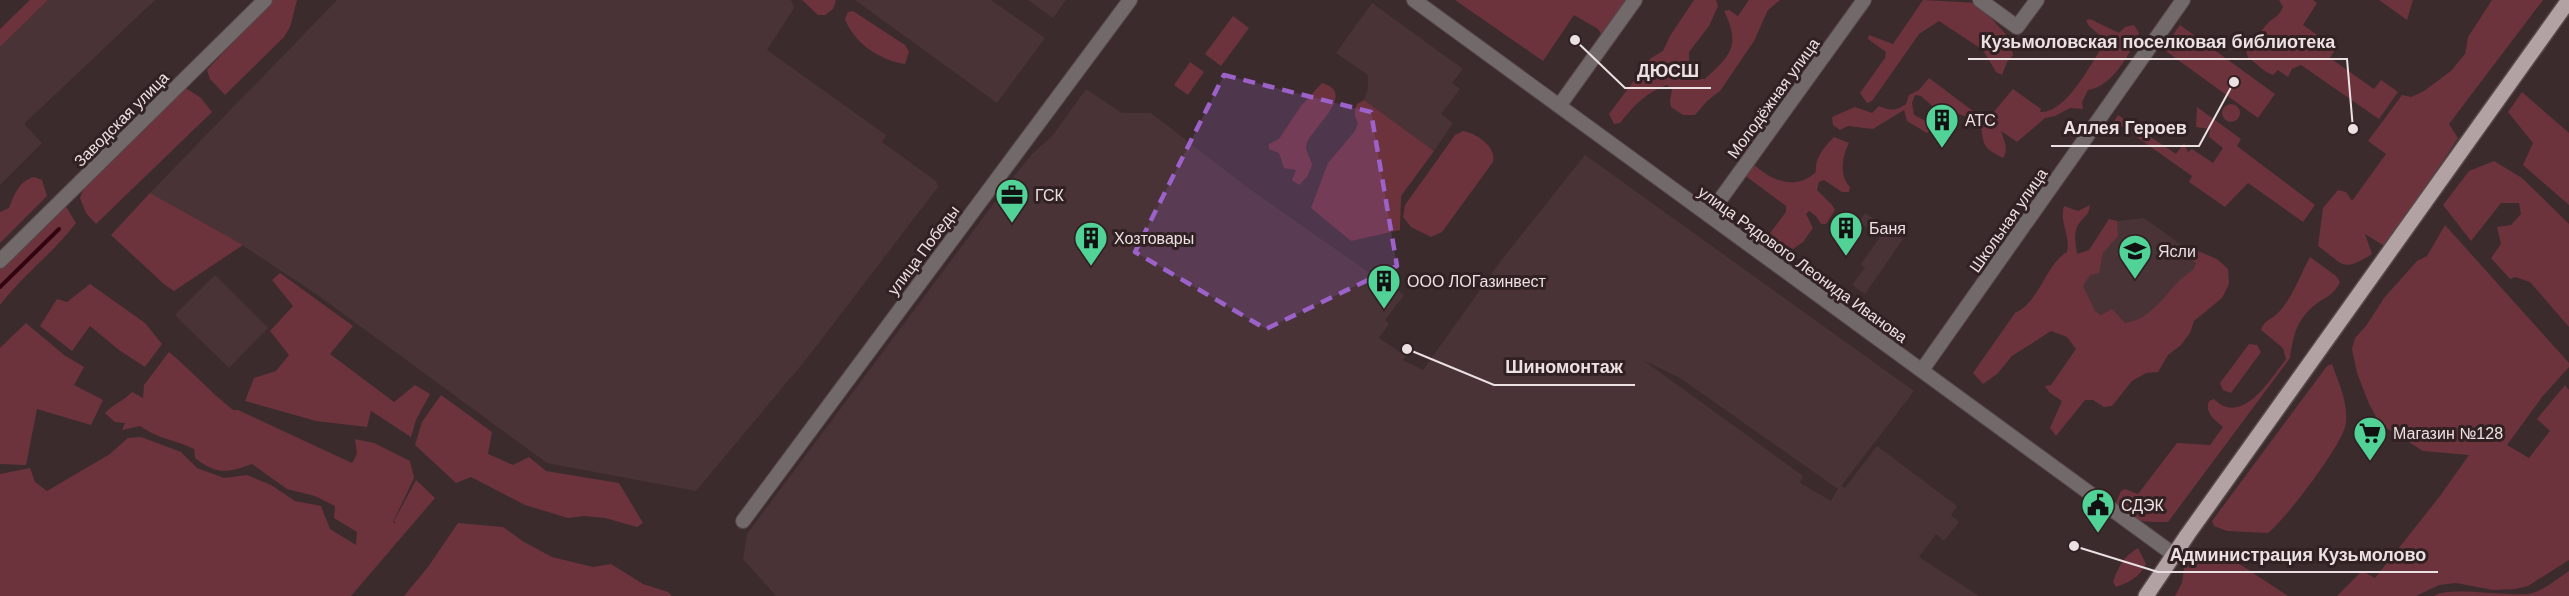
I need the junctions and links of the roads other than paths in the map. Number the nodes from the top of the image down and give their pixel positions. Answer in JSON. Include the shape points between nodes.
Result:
{"nodes":[{"id":1,"x":265,"y":0,"type":"edge"},
{"id":2,"x":1130,"y":0,"type":"edge"},
{"id":3,"x":1414,"y":0,"type":"edge"},
{"id":4,"x":1635,"y":0,"type":"edge"},
{"id":5,"x":1864,"y":0,"type":"edge"},
{"id":6,"x":1980,"y":0,"type":"edge"},
{"id":7,"x":2037,"y":0,"type":"edge"},
{"id":8,"x":2183,"y":0,"type":"edge"},
{"id":9,"x":2569,"y":0,"type":"edge"},
{"id":10,"x":1559,"y":106,"type":"junction"},
{"id":11,"x":1709,"y":215,"type":"junction"},
{"id":12,"x":0,"y":261,"type":"edge"},
{"id":13,"x":1922,"y":370,"type":"junction"},
{"id":14,"x":743,"y":521,"type":"dead end"},
{"id":15,"x":2174,"y":554,"type":"junction"},
{"id":16,"x":2146,"y":596,"type":"edge"}],
"edges":[{"from":1,"to":12,"type":"street","name":"Заводская улица"},
{"from":2,"to":14,"type":"street","name":"улица Победы"},
{"from":3,"to":10,"type":"street","name":"улица Рядового Леонида Иванова"},
{"from":4,"to":10,"type":"street"},
{"from":5,"to":11,"type":"street","name":"Молодёжная улица"},
{"from":6,"to":7,"type":"street","via":[[2017,27]]},
{"from":8,"to":13,"type":"street","name":"Школьная улица"},
{"from":9,"to":15,"type":"main road"},
{"from":10,"to":11,"type":"street","name":"улица Рядового Леонида Иванова"},
{"from":11,"to":13,"type":"street","name":"улица Рядового Леонида Иванова"},
{"from":13,"to":15,"type":"street","name":"улица Рядового Леонида Иванова"},
{"from":15,"to":16,"type":"main road"}]}
